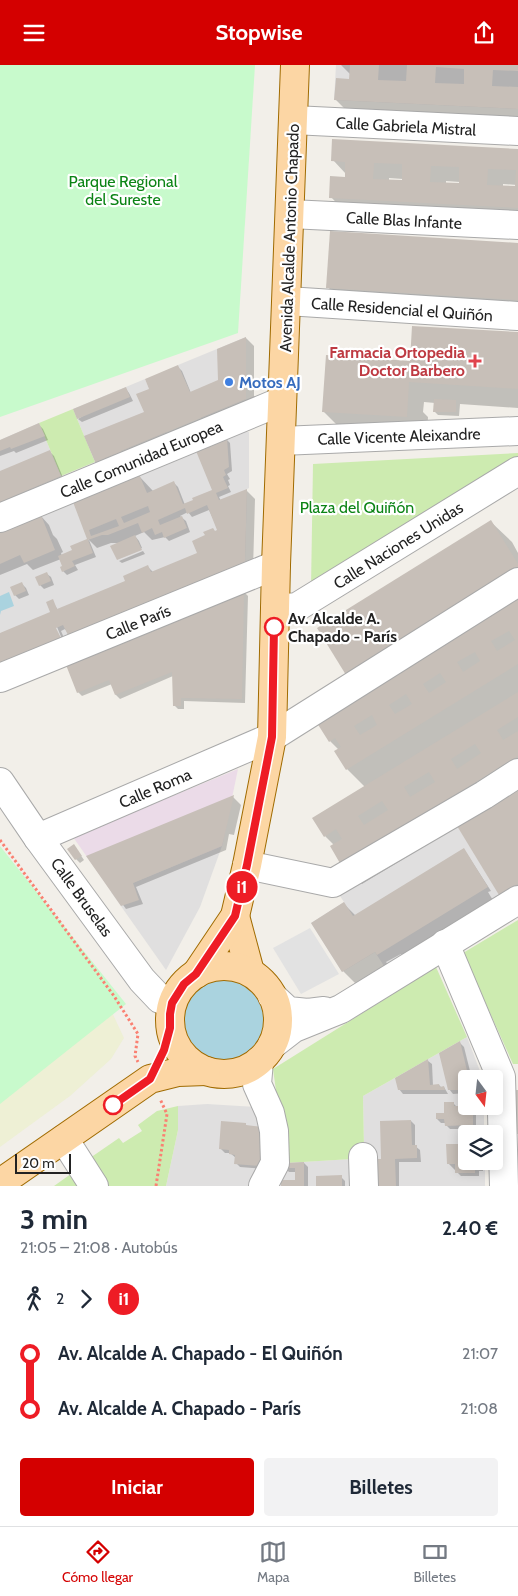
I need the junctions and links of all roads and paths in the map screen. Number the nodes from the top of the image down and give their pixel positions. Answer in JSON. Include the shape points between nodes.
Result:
{"nodes":[{"id":1,"x":295,"y":65,"type":"edge"},
{"id":2,"x":293,"y":120,"type":"junction"},
{"id":3,"x":518,"y":131,"type":"edge"},
{"id":4,"x":290,"y":214,"type":"junction"},
{"id":5,"x":518,"y":225,"type":"edge"},
{"id":6,"x":287,"y":301,"type":"junction"},
{"id":7,"x":518,"y":316,"type":"edge"},
{"id":8,"x":282,"y":401,"type":"junction"},
{"id":9,"x":518,"y":431,"type":"edge"},
{"id":10,"x":281,"y":441,"type":"junction"},
{"id":11,"x":518,"y":471,"type":"edge"},
{"id":12,"x":0,"y":518,"type":"edge"},
{"id":13,"x":276,"y":565,"type":"junction"},
{"id":14,"x":518,"y":582,"type":"edge"},
{"id":15,"x":275,"y":609,"type":"junction"},
{"id":16,"x":0,"y":678,"type":"edge"},
{"id":17,"x":272,"y":737,"type":"junction"},
{"id":18,"x":518,"y":773,"type":"edge"},
{"id":19,"x":0,"y":782,"type":"edge"},
{"id":20,"x":38,"y":838,"type":"junction"},
{"id":21,"x":0,"y":840,"type":"edge"},
{"id":22,"x":247,"y":865,"type":"junction"},
{"id":23,"x":518,"y":900,"type":"edge"},
{"id":24,"x":235,"y":916,"type":"junction"},
{"id":25,"x":445,"y":944,"type":"junction"},
{"id":26,"x":250,"y":972,"type":"junction"},
{"id":27,"x":196,"y":974,"type":"junction"},
{"id":28,"x":272,"y":996,"type":"junction"},
{"id":29,"x":341,"y":1009,"type":"junction"},
{"id":30,"x":171,"y":1015,"type":"junction"},
{"id":31,"x":266,"y":1053,"type":"junction"},
{"id":32,"x":206,"y":1071,"type":"junction"},
{"id":33,"x":510,"y":1077,"type":"edge"},
{"id":34,"x":150,"y":1079,"type":"junction"},
{"id":35,"x":64,"y":1139,"type":"junction"},
{"id":36,"x":363,"y":1157,"type":"dead end"},
{"id":37,"x":0,"y":1183,"type":"edge"},
{"id":38,"x":94,"y":1186,"type":"edge"},
{"id":39,"x":156,"y":1186,"type":"edge"},
{"id":40,"x":263,"y":1186,"type":"edge"},
{"id":41,"x":364,"y":1186,"type":"edge"},
{"id":42,"x":504,"y":1186,"type":"edge"}],
"edges":[{"from":1,"to":2,"type":"main road","name":"Avenida Alcalde Antonio Chapado"},
{"from":2,"to":3,"type":"street","name":"Calle Gabriela Mistral"},
{"from":2,"to":4,"type":"main road","name":"Avenida Alcalde Antonio Chapado"},
{"from":4,"to":5,"type":"street","name":"Calle Blas Infante"},
{"from":4,"to":6,"type":"main road","name":"Avenida Alcalde Antonio Chapado"},
{"from":6,"to":7,"type":"street","name":"Calle Residencial el Quiñón"},
{"from":6,"to":8,"type":"main road","name":"Avenida Alcalde Antonio Chapado"},
{"from":8,"to":10,"type":"main road","name":"Avenida Alcalde Antonio Chapado"},
{"from":8,"to":12,"type":"street","name":"Calle Comunidad Europea"},
{"from":9,"to":10,"type":"street","name":"Calle Vicente Aleixandre"},
{"from":10,"to":13,"type":"main road","name":"Avenida Alcalde Antonio Chapado"},
{"from":11,"to":15,"type":"street","name":"Calle Naciones Unidas","via":[[297,607]]},
{"from":13,"to":15,"type":"main road","name":"Avenida Alcalde Antonio Chapado"},
{"from":13,"to":16,"type":"street","name":"Calle París"},
{"from":14,"to":17,"type":"street","name":"Calle Roma"},
{"from":15,"to":17,"type":"main road","name":"Avenida Alcalde Antonio Chapado"},
{"from":17,"to":20,"type":"street","name":"Calle Roma"},
{"from":17,"to":22,"type":"main road","name":"Avenida Alcalde Antonio Chapado"},
{"from":18,"to":22,"type":"street","via":[[333,883]]},
{"from":19,"to":20,"type":"street","name":"Calle Bruselas"},
{"from":20,"to":30,"type":"street","name":"Calle Bruselas"},
{"from":21,"to":34,"type":"path","via":[[138,1034],[135,1056]]},
{"from":22,"to":24,"type":"main road","name":"Avenida Alcalde Antonio Chapado"},
{"from":23,"to":25,"type":"street"},
{"from":24,"to":26,"type":"main road","name":"Avenida Alcalde Antonio Chapado"},
{"from":24,"to":27,"type":"main road","name":"Avenida Alcalde Antonio Chapado"},
{"from":25,"to":29,"type":"street"},
{"from":25,"to":33,"type":"street"},
{"from":26,"to":27,"type":"main road","via":[[214,967]]},
{"from":26,"to":28,"type":"main road"},
{"from":27,"to":30,"type":"main road","via":[[184,984]]},
{"from":28,"to":29,"type":"street","via":[[288,1011],[308,1013]]},
{"from":28,"to":31,"type":"main road","via":[[278,1013],[277,1029]]},
{"from":29,"to":31,"type":"street","via":[[294,1028]]},
{"from":30,"to":32,"type":"main road","via":[[174,1042],[182,1055]]},
{"from":30,"to":34,"type":"main road","via":[[164,1050]]},
{"from":31,"to":32,"type":"main road","via":[[247,1069],[234,1073]]},
{"from":31,"to":40,"type":"street","via":[[257,1085],[270,1113],[275,1163]]},
{"from":32,"to":34,"type":"main road","via":[[178,1072]]},
{"from":33,"to":42,"type":"street"},
{"from":34,"to":35,"type":"main road"},
{"from":34,"to":39,"type":"path","via":[[167,1114]]},
{"from":35,"to":37,"type":"main road"},
{"from":35,"to":38,"type":"street"},
{"from":36,"to":41,"type":"street"}]}
